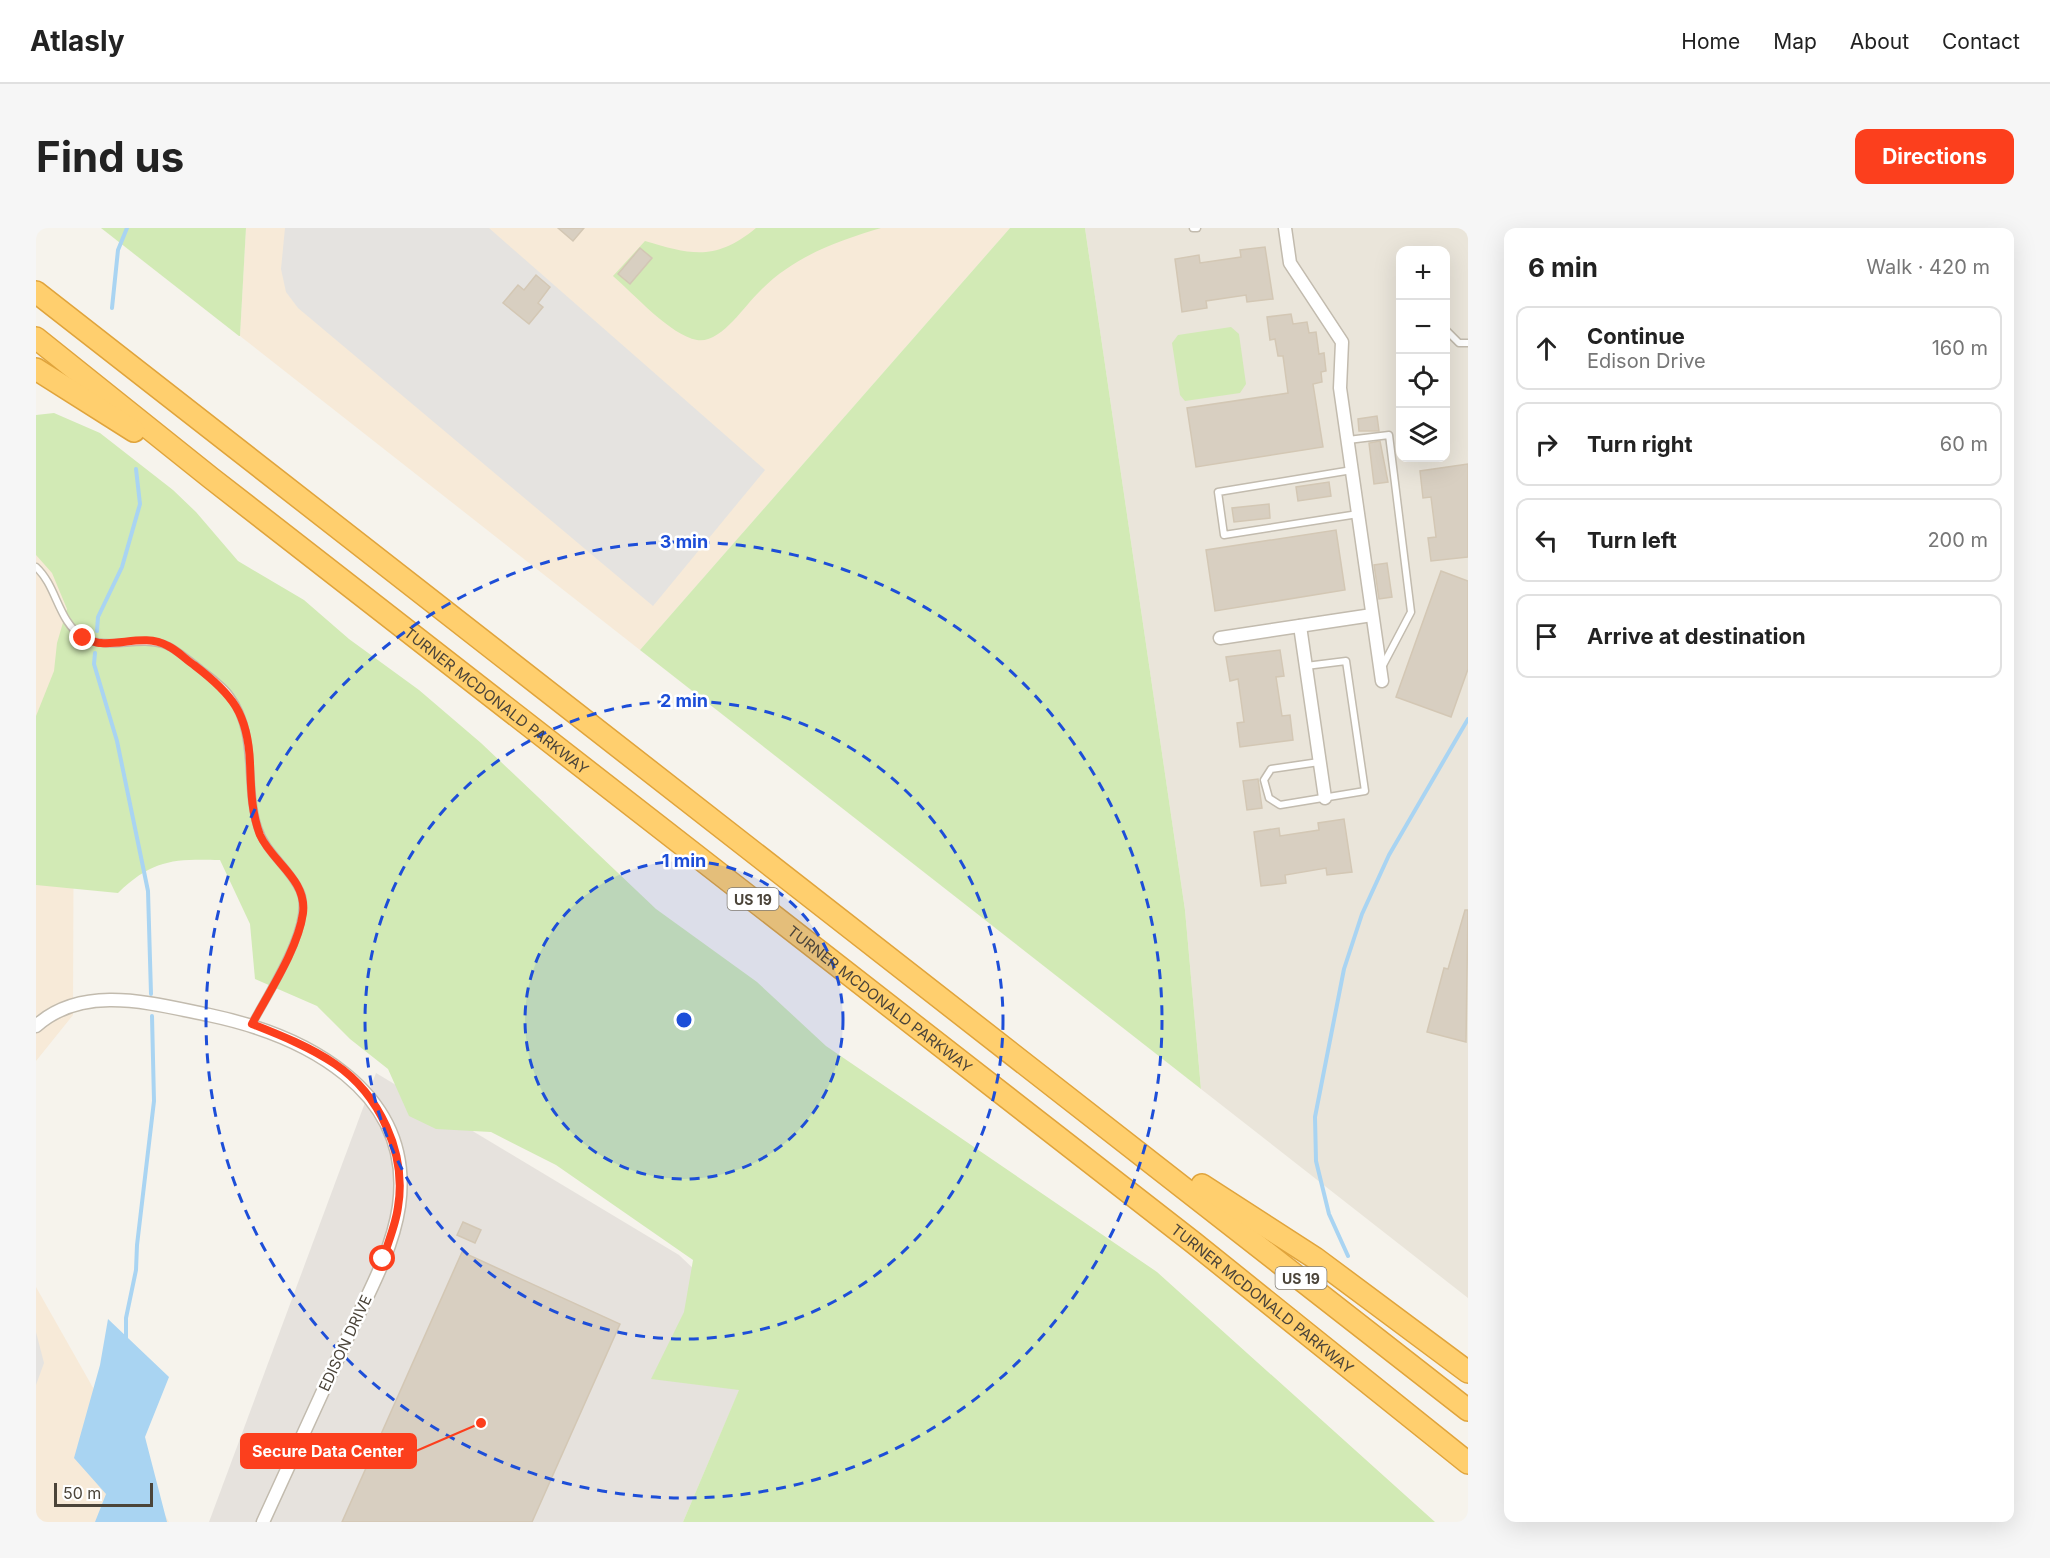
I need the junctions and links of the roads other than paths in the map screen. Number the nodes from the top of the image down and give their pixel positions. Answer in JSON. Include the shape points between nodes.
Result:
{"nodes":[{"id":1,"x":1285,"y":228,"type":"edge"},
{"id":2,"x":36,"y":292,"type":"edge"},
{"id":3,"x":1450,"y":334,"type":"edge"},
{"id":4,"x":36,"y":338,"type":"edge"},
{"id":5,"x":1468,"y":343,"type":"edge"},
{"id":6,"x":36,"y":369,"type":"edge"},
{"id":7,"x":1348,"y":440,"type":"junction"},
{"id":8,"x":1352,"y":470,"type":"junction"},
{"id":9,"x":211,"y":478,"type":"junction"},
{"id":10,"x":1358,"y":514,"type":"junction"},
{"id":11,"x":36,"y":567,"type":"edge"},
{"id":12,"x":1372,"y":615,"type":"junction"},
{"id":13,"x":1300,"y":626,"type":"junction"},
{"id":14,"x":1220,"y":638,"type":"dead end"},
{"id":15,"x":1306,"y":666,"type":"junction"},
{"id":16,"x":1381,"y":676,"type":"joint"},
{"id":17,"x":1319,"y":762,"type":"junction"},
{"id":18,"x":1325,"y":798,"type":"junction"},
{"id":19,"x":252,"y":1024,"type":"junction"},
{"id":20,"x":36,"y":1026,"type":"edge"},
{"id":21,"x":1133,"y":1146,"type":"junction"},
{"id":22,"x":1468,"y":1372,"type":"edge"},
{"id":23,"x":1362,"y":1377,"type":"junction"},
{"id":24,"x":1468,"y":1410,"type":"edge"},
{"id":25,"x":1468,"y":1463,"type":"edge"},
{"id":26,"x":1468,"y":1472,"type":"edge"},
{"id":27,"x":263,"y":1522,"type":"edge"}],
"edges":[{"from":1,"to":7,"type":"street","via":[[1290,262],[1342,342],[1340,388]]},
{"from":2,"to":21,"type":"highway","number":"US 19"},
{"from":3,"to":5,"type":"lane","via":[[1460,343]]},
{"from":4,"to":9,"type":"highway","name":"TURNER MCDONALD PARKWAY","number":"US 19"},
{"from":6,"to":9,"type":"highway"},
{"from":7,"to":8,"type":"street"},
{"from":7,"to":16,"type":"lane","via":[[1389,435],[1411,612]]},
{"from":8,"to":10,"type":"street"},
{"from":8,"to":10,"type":"lane","via":[[1218,492],[1224,535]]},
{"from":9,"to":23,"type":"highway","name":"TURNER MCDONALD PARKWAY","number":"US 19"},
{"from":10,"to":12,"type":"street"},
{"from":11,"to":19,"type":"lane","via":[[44,574],[72,628],[83,638],[100,643],[151,640],[168,645],[230,695],[240,714],[250,761],[254,816],[273,856],[302,894],[303,911],[299,931]]},
{"from":12,"to":13,"type":"street"},
{"from":12,"to":16,"type":"street"},
{"from":13,"to":14,"type":"street"},
{"from":13,"to":15,"type":"street"},
{"from":15,"to":17,"type":"street"},
{"from":15,"to":18,"type":"lane","via":[[1346,661],[1365,791]]},
{"from":17,"to":18,"type":"street"},
{"from":17,"to":18,"type":"lane","via":[[1271,770],[1264,780],[1273,803]]},
{"from":19,"to":20,"type":"street","name":"EDISON DRIVE","via":[[128,1000],[94,999],[66,1008]]},
{"from":19,"to":27,"type":"street","name":"EDISON DRIVE","via":[[284,1036],[335,1064],[363,1089],[387,1127],[399,1163],[399,1206],[383,1259]]},
{"from":21,"to":22,"type":"highway","via":[[1315,1258]]},
{"from":21,"to":24,"type":"highway","number":"US 19"},
{"from":23,"to":25,"type":"highway","name":"TURNER MCDONALD PARKWAY","number":"US 19"},
{"from":23,"to":26,"type":"highway"}]}
